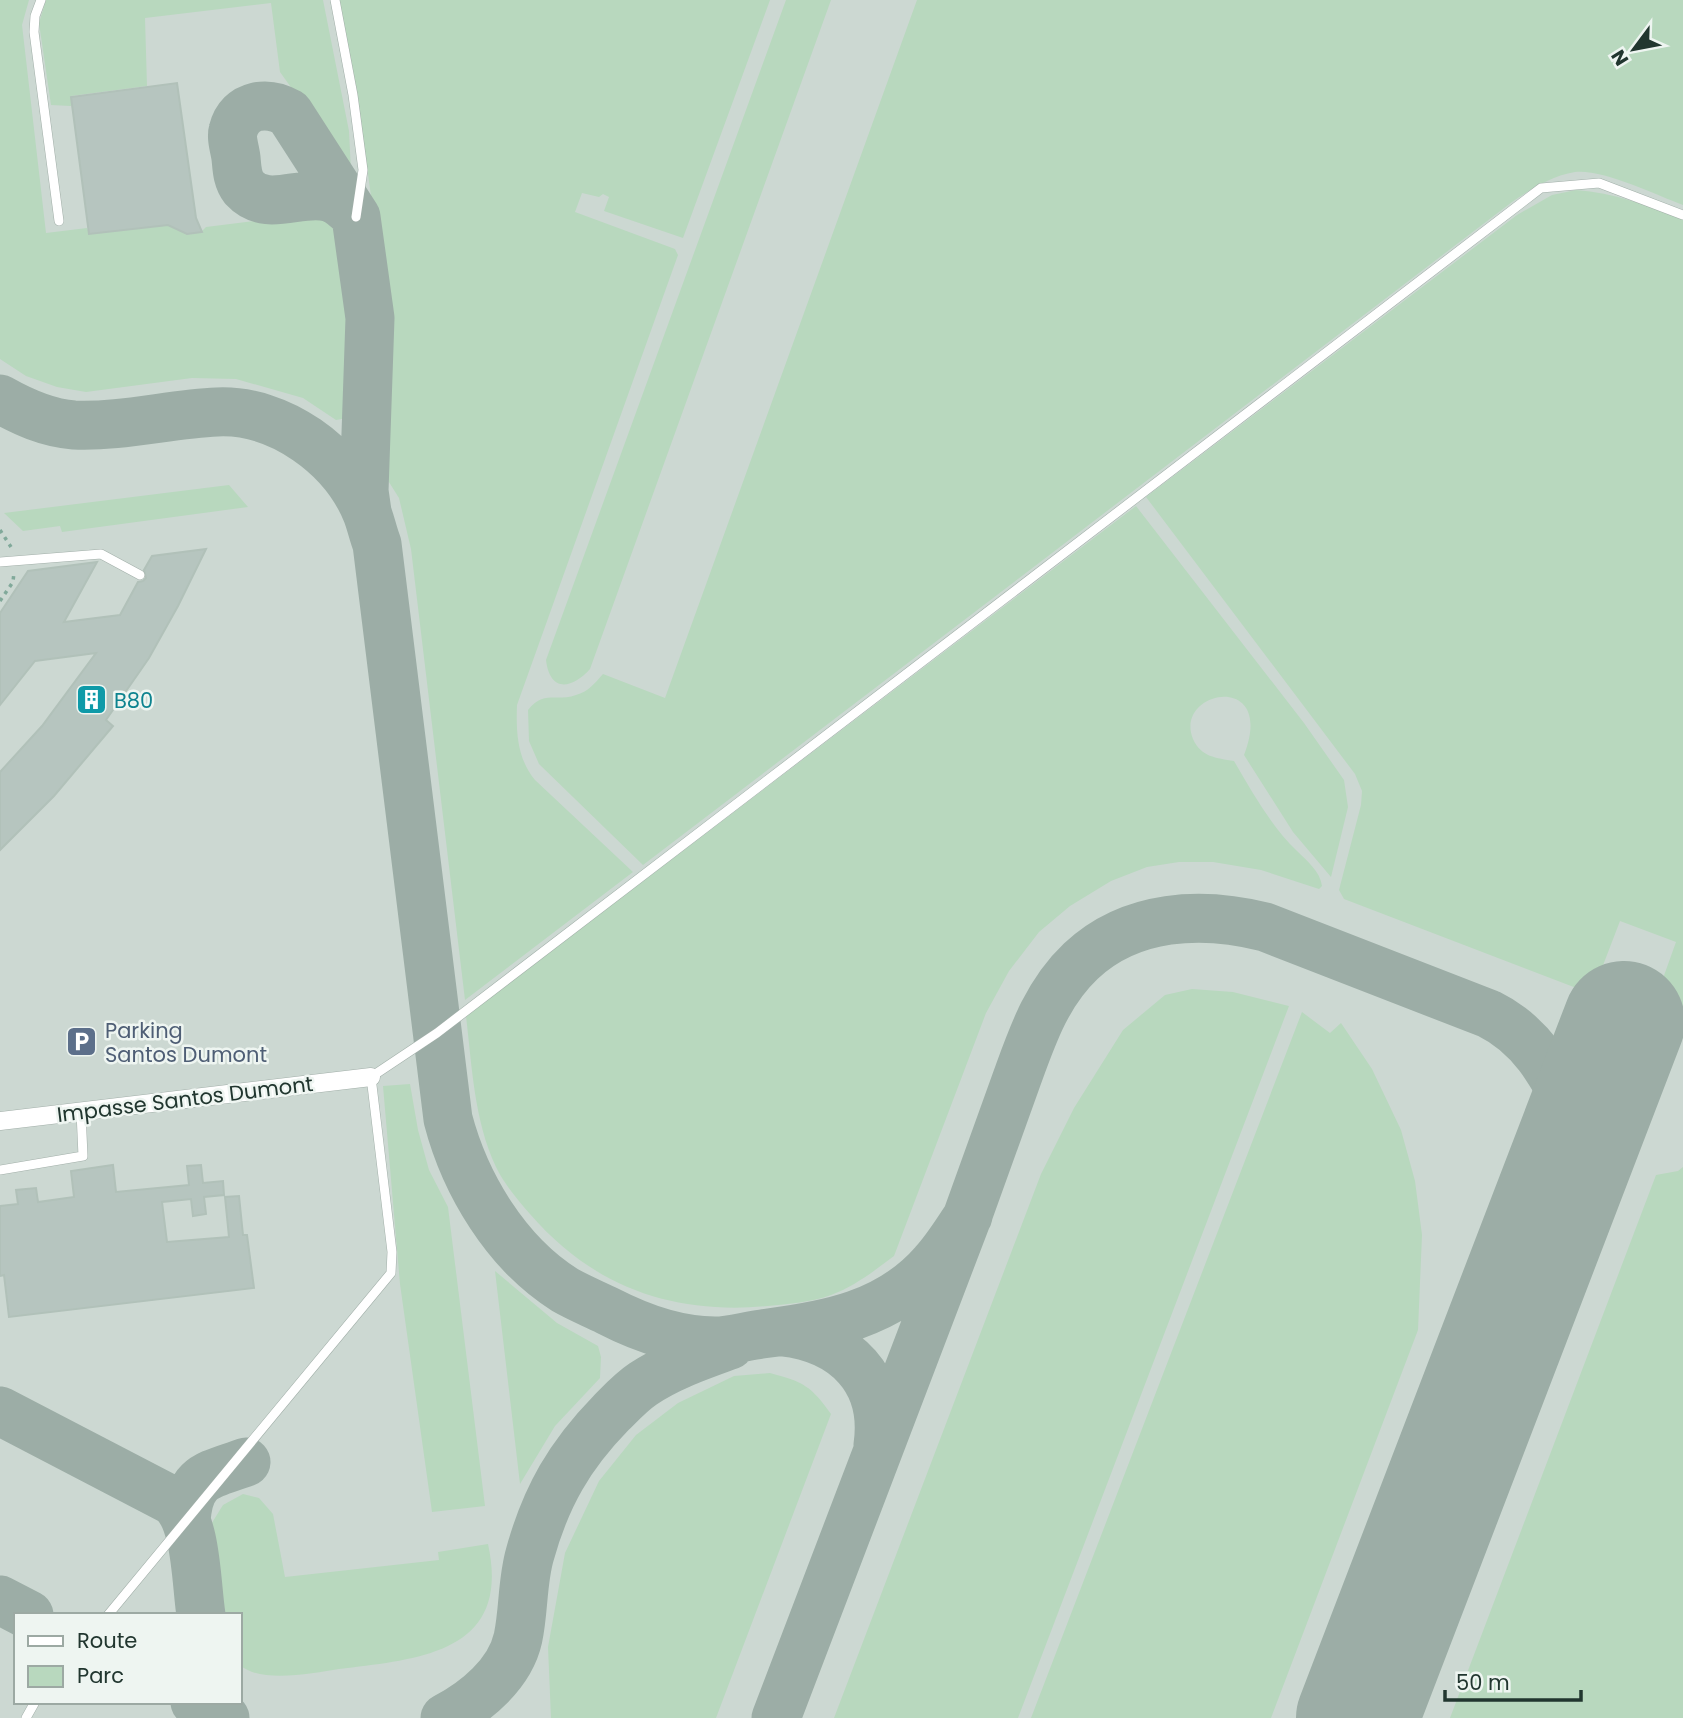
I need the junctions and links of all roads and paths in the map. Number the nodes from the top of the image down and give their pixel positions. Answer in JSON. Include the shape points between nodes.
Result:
{"nodes":[{"id":1,"x":41,"y":0,"type":"edge"},
{"id":2,"x":335,"y":0,"type":"edge"},
{"id":3,"x":1683,"y":215,"type":"edge"},
{"id":4,"x":356,"y":217,"type":"dead end"},
{"id":5,"x":59,"y":220,"type":"dead end"},
{"id":6,"x":0,"y":562,"type":"edge"},
{"id":7,"x":140,"y":575,"type":"dead end"},
{"id":8,"x":371,"y":1077,"type":"junction"},
{"id":9,"x":81,"y":1112,"type":"junction"},
{"id":10,"x":0,"y":1122,"type":"edge"},
{"id":11,"x":0,"y":1170,"type":"edge"},
{"id":12,"x":110,"y":1613,"type":"edge"}],
"edges":[{"from":1,"to":5,"type":"lane","via":[[34,32]]},
{"from":2,"to":4,"type":"lane","via":[[363,170]]},
{"from":3,"to":8,"type":"lane","via":[[1599,183],[1541,188],[437,1033]]},
{"from":6,"to":7,"type":"lane","via":[[101,554]]},
{"from":8,"to":9,"type":"street","name":"Impasse Santos Dumont"},
{"from":8,"to":12,"type":"lane","via":[[391,1273]]},
{"from":9,"to":10,"type":"street","name":"Impasse Santos Dumont"},
{"from":9,"to":11,"type":"lane","via":[[83,1156]]}]}
